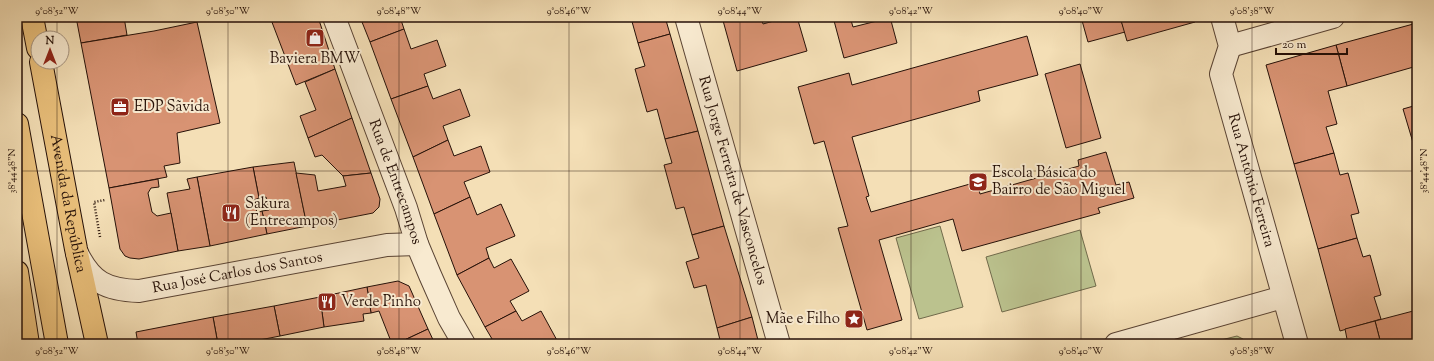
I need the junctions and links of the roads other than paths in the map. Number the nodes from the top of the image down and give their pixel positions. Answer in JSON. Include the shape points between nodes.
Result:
{"nodes":[{"id":1,"x":32,"y":17,"type":"edge"},
{"id":2,"x":334,"y":17,"type":"edge"},
{"id":3,"x":686,"y":17,"type":"edge"},
{"id":4,"x":1222,"y":17,"type":"edge"},
{"id":5,"x":1333,"y":17,"type":"edge"},
{"id":6,"x":35,"y":30,"type":"edge"},
{"id":7,"x":1230,"y":46,"type":"junction"},
{"id":8,"x":42,"y":70,"type":"edge"},
{"id":9,"x":17,"y":124,"type":"edge"},
{"id":10,"x":417,"y":244,"type":"junction"},
{"id":11,"x":76,"y":250,"type":"junction"},
{"id":12,"x":17,"y":272,"type":"edge"},
{"id":13,"x":1283,"y":297,"type":"junction"},
{"id":14,"x":28,"y":344,"type":"edge"},
{"id":15,"x":57,"y":344,"type":"edge"},
{"id":16,"x":97,"y":344,"type":"edge"},
{"id":17,"x":464,"y":344,"type":"edge"},
{"id":18,"x":779,"y":344,"type":"edge"},
{"id":19,"x":1116,"y":344,"type":"edge"},
{"id":20,"x":1297,"y":344,"type":"edge"}],
"edges":[{"from":1,"to":6,"type":"main road"},
{"from":2,"to":10,"type":"street","name":"Rua de Entrecampos","via":[[406,208]]},
{"from":3,"to":18,"type":"street","name":"Rua Jorge Ferreira de Vasconcelos"},
{"from":4,"to":7,"type":"street"},
{"from":5,"to":7,"type":"street"},
{"from":7,"to":13,"type":"street","name":"Rua António Ferreira","via":[[1221,74]]},
{"from":8,"to":11,"type":"main road","name":"Avenida da República"},
{"from":9,"to":15,"type":"main road"},
{"from":10,"to":11,"type":"street","name":"Rua José Carlos dos Santos","via":[[387,245],[138,291],[116,289],[95,279],[84,267]]},
{"from":10,"to":17,"type":"street","name":"Rua de Entrecampos","via":[[438,294]]},
{"from":11,"to":16,"type":"main road","name":"Avenida da República"},
{"from":12,"to":14,"type":"main road"},
{"from":13,"to":19,"type":"street"},
{"from":13,"to":20,"type":"street","name":"Rua António Ferreira"}]}
